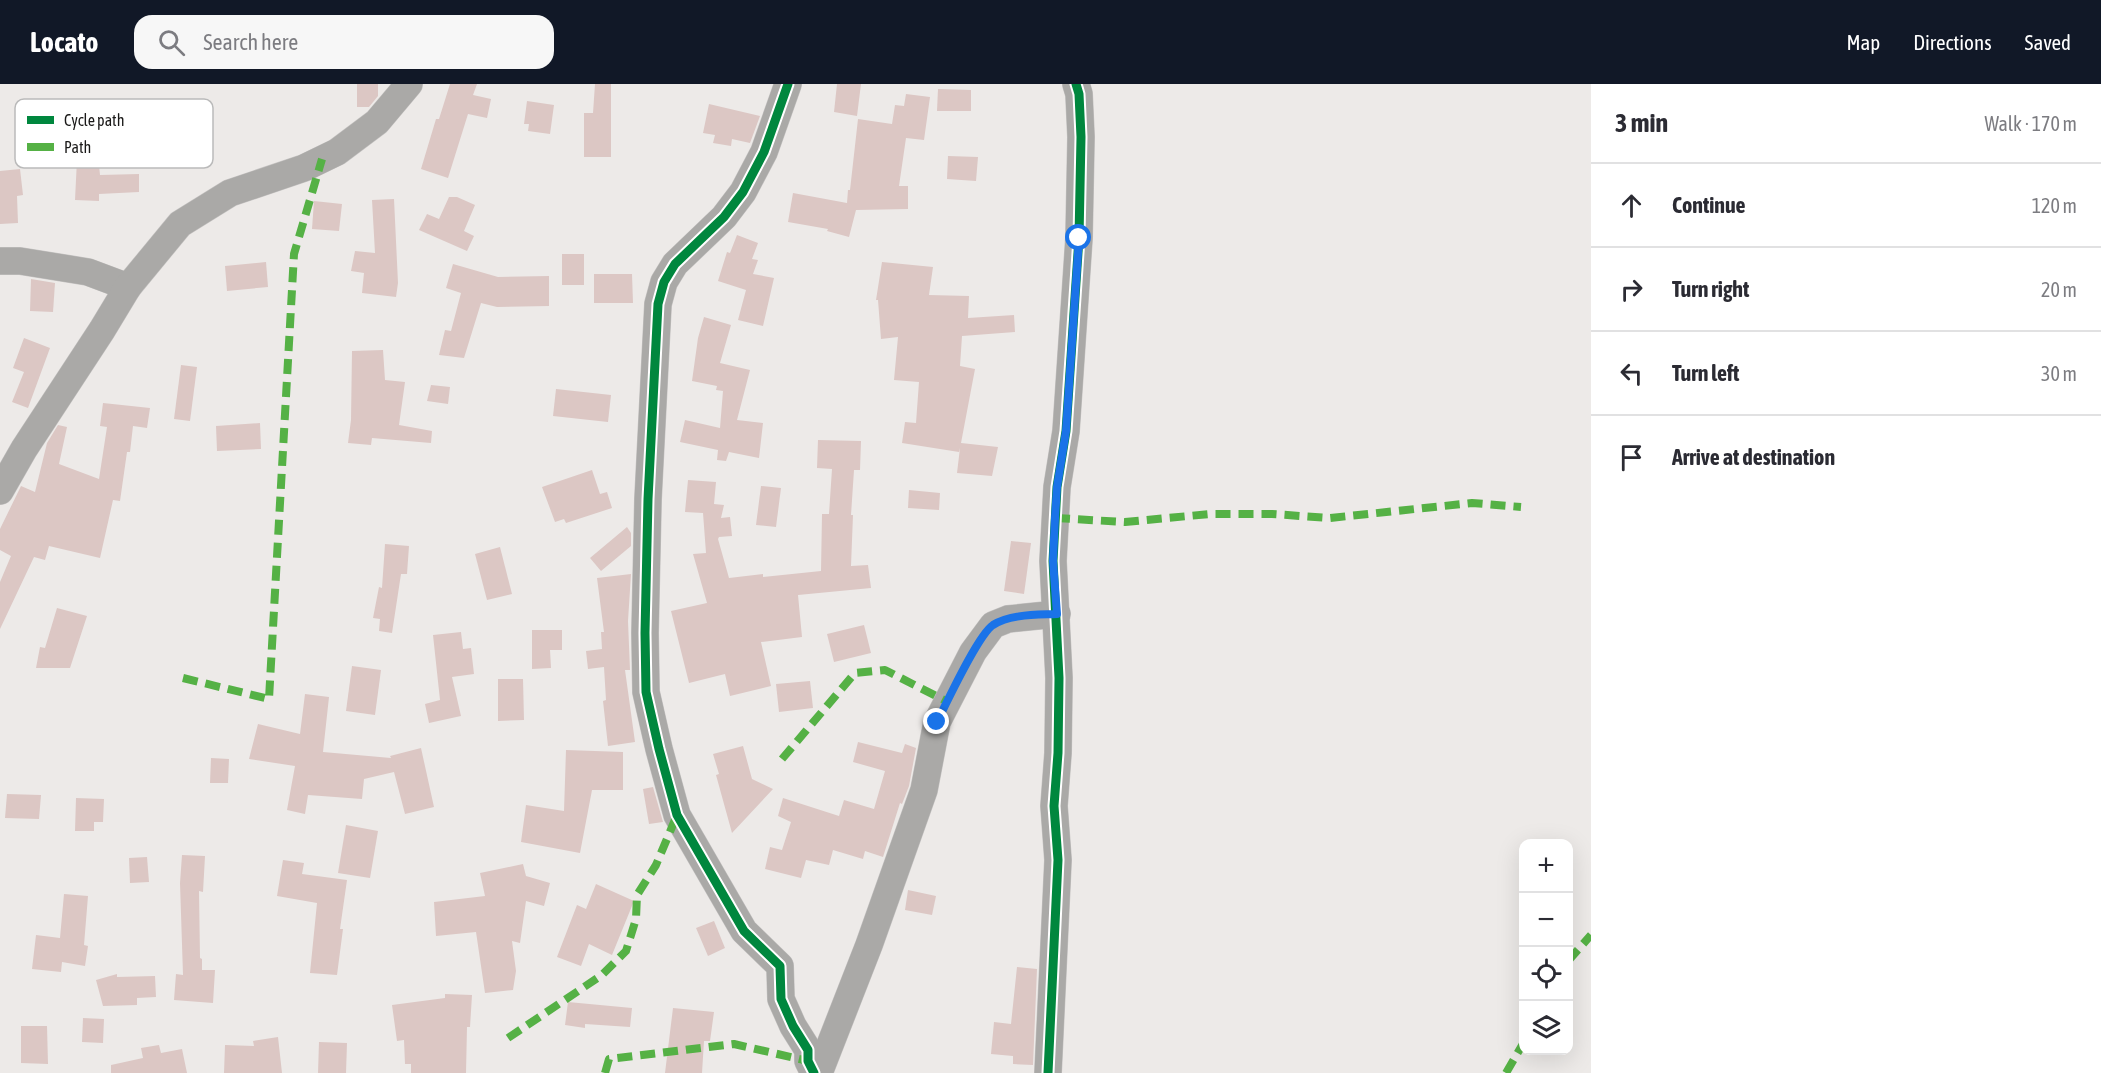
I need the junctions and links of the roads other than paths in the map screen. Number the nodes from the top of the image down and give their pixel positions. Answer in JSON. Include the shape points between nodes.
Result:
{"nodes":[{"id":1,"x":409,"y":84,"type":"edge"},
{"id":2,"x":788,"y":84,"type":"edge"},
{"id":3,"x":1076,"y":84,"type":"edge"},
{"id":4,"x":0,"y":261,"type":"edge"},
{"id":5,"x":128,"y":286,"type":"junction"},
{"id":6,"x":0,"y":491,"type":"edge"},
{"id":7,"x":1057,"y":614,"type":"junction"},
{"id":8,"x":814,"y":1073,"type":"edge"},
{"id":9,"x":819,"y":1073,"type":"edge"},
{"id":10,"x":1048,"y":1073,"type":"edge"}],
"edges":[{"from":1,"to":5,"type":"street","via":[[377,122],[337,152],[304,168],[230,193],[180,224]]},
{"from":2,"to":8,"type":"street","via":[[764,152],[743,192],[724,217],[675,264],[664,282],[658,304],[648,499],[646,692],[677,815],[744,931],[780,966],[781,999],[808,1050]]},
{"from":3,"to":7,"type":"street","via":[[1081,137],[1079,238],[1066,431],[1055,518]]},
{"from":4,"to":5,"type":"street","via":[[87,272]]},
{"from":5,"to":6,"type":"street"},
{"from":7,"to":9,"type":"street","via":[[1008,619],[993,625],[973,652],[937,722],[924,790]]},
{"from":7,"to":10,"type":"street","via":[[1054,837],[1058,860]]}]}
